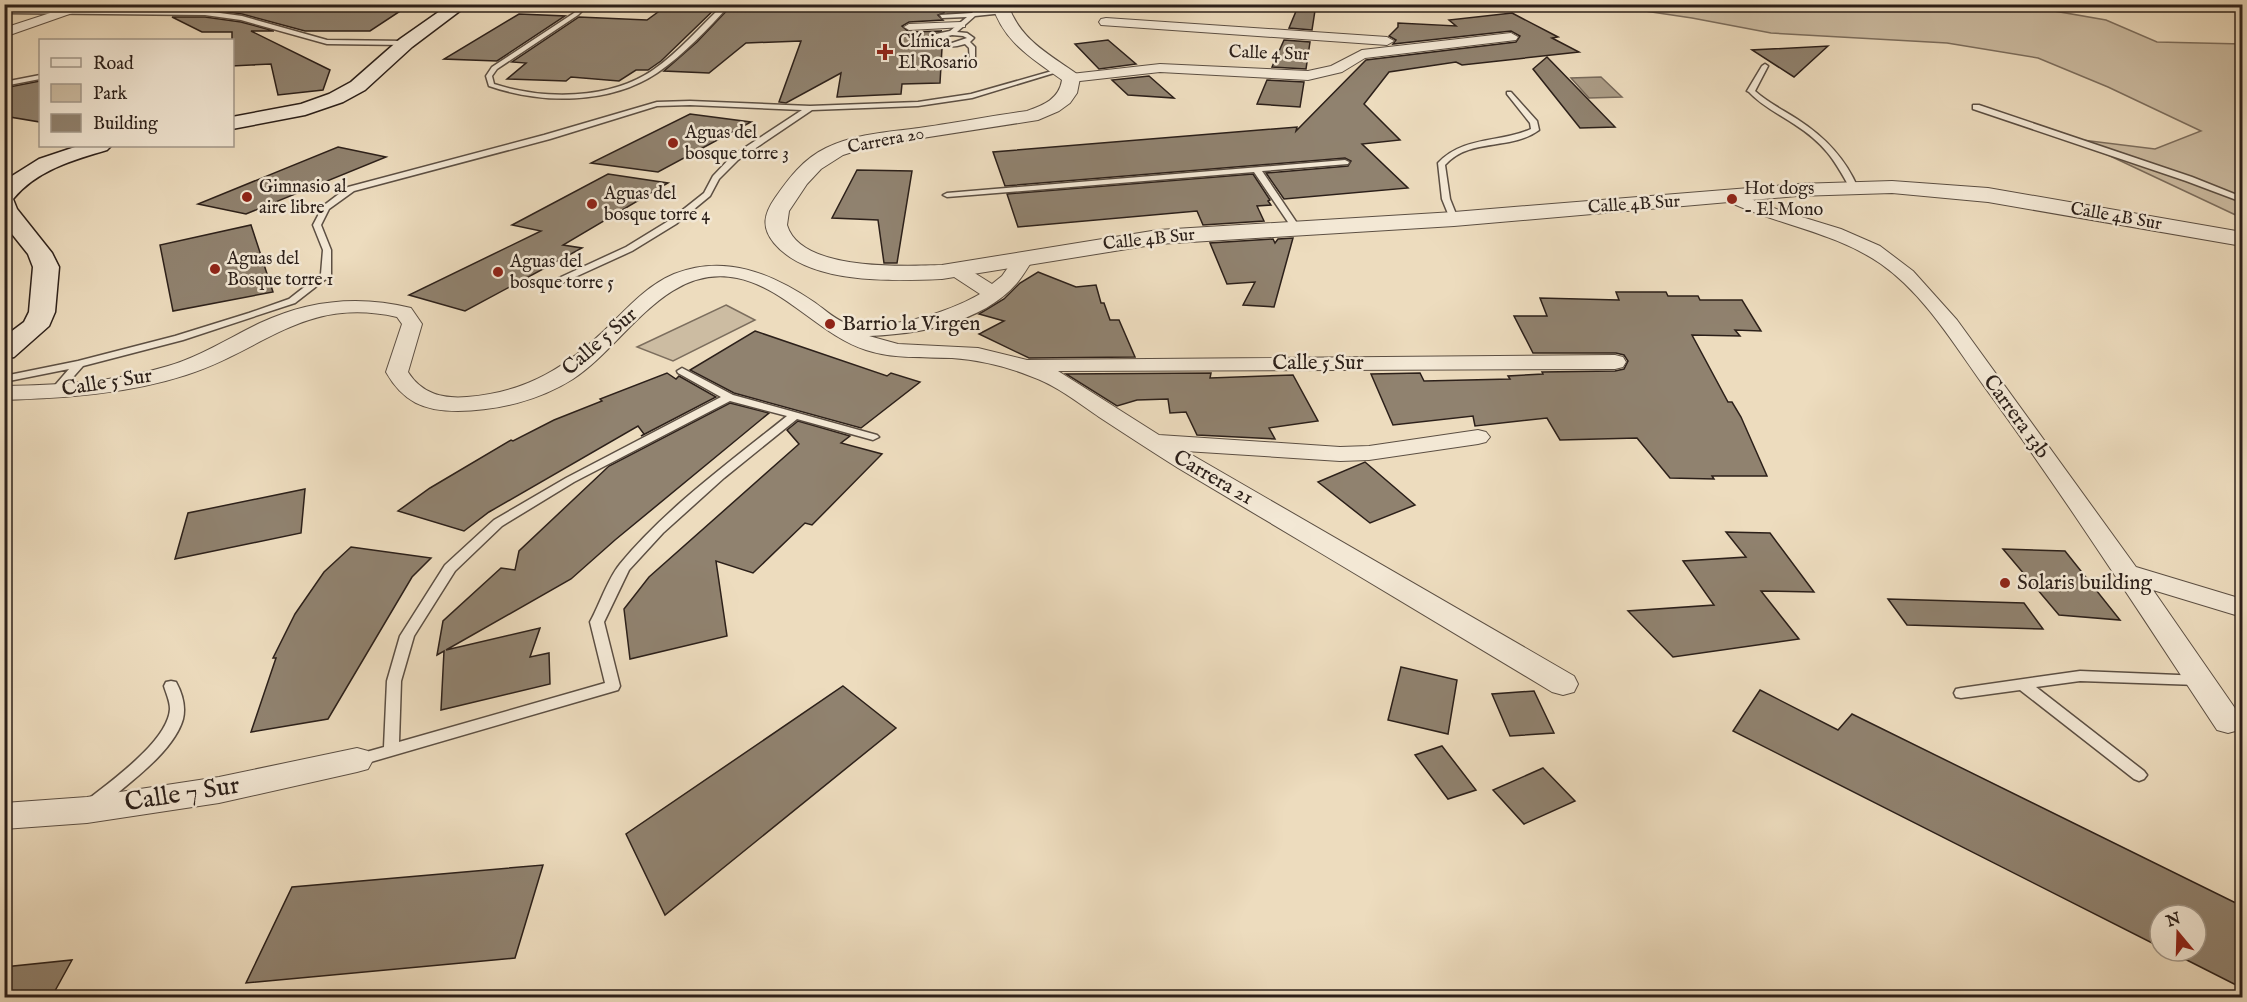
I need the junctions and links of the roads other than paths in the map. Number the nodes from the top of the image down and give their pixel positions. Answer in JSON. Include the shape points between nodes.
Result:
{"nodes":[{"id":1,"x":92,"y":4,"type":"edge"},
{"id":2,"x":461,"y":4,"type":"edge"},
{"id":3,"x":578,"y":4,"type":"edge"},
{"id":4,"x":728,"y":4,"type":"edge"},
{"id":5,"x":995,"y":7,"type":"edge"},
{"id":6,"x":4,"y":11,"type":"edge"},
{"id":7,"x":69,"y":11,"type":"junction"},
{"id":8,"x":974,"y":15,"type":"junction"},
{"id":9,"x":942,"y":16,"type":"dead end"},
{"id":10,"x":1106,"y":22,"type":"dead end"},
{"id":11,"x":961,"y":25,"type":"junction"},
{"id":12,"x":909,"y":27,"type":"dead end"},
{"id":13,"x":4,"y":33,"type":"edge"},
{"id":14,"x":952,"y":33,"type":"junction"},
{"id":15,"x":1511,"y":37,"type":"dead end"},
{"id":16,"x":966,"y":42,"type":"junction"},
{"id":17,"x":406,"y":43,"type":"junction"},
{"id":18,"x":1406,"y":49,"type":"junction"},
{"id":19,"x":974,"y":61,"type":"dead end"},
{"id":20,"x":1766,"y":66,"type":"dead end"},
{"id":21,"x":1066,"y":74,"type":"junction"},
{"id":22,"x":39,"y":77,"type":"edge"},
{"id":23,"x":4,"y":84,"type":"edge"},
{"id":24,"x":1509,"y":93,"type":"dead end"},
{"id":25,"x":1976,"y":107,"type":"dead end"},
{"id":26,"x":810,"y":108,"type":"junction"},
{"id":27,"x":234,"y":123,"type":"edge"},
{"id":28,"x":96,"y":147,"type":"edge"},
{"id":29,"x":1345,"y":162,"type":"dead end"},
{"id":30,"x":1256,"y":169,"type":"junction"},
{"id":31,"x":1854,"y":188,"type":"junction"},
{"id":32,"x":947,"y":195,"type":"dead end"},
{"id":33,"x":4,"y":196,"type":"edge"},
{"id":34,"x":1733,"y":197,"type":"junction"},
{"id":35,"x":2242,"y":200,"type":"edge"},
{"id":36,"x":4,"y":202,"type":"edge"},
{"id":37,"x":1454,"y":219,"type":"junction"},
{"id":38,"x":1297,"y":229,"type":"junction"},
{"id":39,"x":2242,"y":239,"type":"edge"},
{"id":40,"x":1023,"y":260,"type":"junction"},
{"id":41,"x":958,"y":271,"type":"junction"},
{"id":42,"x":551,"y":285,"type":"dead end"},
{"id":43,"x":993,"y":293,"type":"junction"},
{"id":44,"x":845,"y":330,"type":"junction"},
{"id":45,"x":4,"y":351,"type":"edge"},
{"id":46,"x":1615,"y":362,"type":"dead end"},
{"id":47,"x":79,"y":364,"type":"junction"},
{"id":48,"x":1021,"y":366,"type":"junction"},
{"id":49,"x":682,"y":371,"type":"dead end"},
{"id":50,"x":4,"y":380,"type":"edge"},
{"id":51,"x":55,"y":391,"type":"junction"},
{"id":52,"x":4,"y":393,"type":"edge"},
{"id":53,"x":729,"y":397,"type":"junction"},
{"id":54,"x":795,"y":415,"type":"junction"},
{"id":55,"x":873,"y":437,"type":"dead end"},
{"id":56,"x":1478,"y":437,"type":"dead end"},
{"id":57,"x":1152,"y":442,"type":"junction"},
{"id":58,"x":2126,"y":573,"type":"junction"},
{"id":59,"x":2242,"y":608,"type":"edge"},
{"id":60,"x":2199,"y":680,"type":"junction"},
{"id":61,"x":1563,"y":684,"type":"dead end"},
{"id":62,"x":2022,"y":684,"type":"junction"},
{"id":63,"x":171,"y":686,"type":"dead end"},
{"id":64,"x":1961,"y":693,"type":"dead end"},
{"id":65,"x":2228,"y":722,"type":"dead end"},
{"id":66,"x":391,"y":750,"type":"junction"},
{"id":67,"x":357,"y":760,"type":"joint"},
{"id":68,"x":2139,"y":775,"type":"dead end"},
{"id":69,"x":87,"y":810,"type":"junction"},
{"id":70,"x":4,"y":816,"type":"edge"}],
"edges":[{"from":1,"to":7,"type":"street"},
{"from":2,"to":17,"type":"main road"},
{"from":3,"to":4,"type":"lane","via":[[581,9],[576,14],[494,68],[489,76],[491,85],[524,95],[554,96],[601,91],[636,81],[655,72]]},
{"from":5,"to":8,"type":"lane"},
{"from":5,"to":8,"type":"lane"},
{"from":5,"to":21,"type":"street","via":[[1014,36]]},
{"from":6,"to":7,"type":"lane"},
{"from":7,"to":13,"type":"street"},
{"from":7,"to":17,"type":"lane","via":[[205,13],[242,18],[327,42]]},
{"from":8,"to":9,"type":"lane"},
{"from":8,"to":11,"type":"lane"},
{"from":10,"to":18,"type":"street","name":"Calle 4 Sur","via":[[1170,32],[1390,41]]},
{"from":11,"to":12,"type":"street"},
{"from":11,"to":14,"type":"lane"},
{"from":14,"to":16,"type":"lane","via":[[969,36]]},
{"from":14,"to":16,"type":"lane","via":[[932,39],[945,45]]},
{"from":15,"to":18,"type":"street","name":"Calle 4 Sur"},
{"from":16,"to":19,"type":"lane","via":[[972,47]]},
{"from":17,"to":27,"type":"main road","via":[[358,86],[336,98],[305,109]]},
{"from":18,"to":21,"type":"street","name":"Calle 4 Sur","via":[[1362,54],[1342,66],[1303,76],[1162,63]]},
{"from":20,"to":31,"type":"lane","via":[[1750,90],[1816,133],[1848,171]]},
{"from":21,"to":26,"type":"lane","via":[[918,104]]},
{"from":21,"to":41,"type":"street","name":"Carrera 20","via":[[1070,91],[1060,103],[1031,116],[860,144],[828,154],[807,168],[776,216],[775,225],[787,243],[823,263],[869,272]]},
{"from":22,"to":23,"type":"lane"},
{"from":24,"to":37,"type":"lane","via":[[1534,123],[1535,130],[1446,156],[1441,165],[1446,199]]},
{"from":25,"to":35,"type":"lane"},
{"from":26,"to":42,"type":"lane","via":[[735,158],[707,194],[673,222],[629,249]]},
{"from":26,"to":47,"type":"lane","via":[[657,104],[351,189],[326,208],[317,225],[327,250],[326,275],[292,301],[179,338]]},
{"from":28,"to":33,"type":"main road","via":[[21,177]]},
{"from":29,"to":30,"type":"lane"},
{"from":30,"to":32,"type":"lane"},
{"from":30,"to":38,"type":"lane"},
{"from":31,"to":34,"type":"street","name":"Calle 4B Sur"},
{"from":31,"to":39,"type":"street","name":"Calle 4B Sur","via":[[1956,191]]},
{"from":34,"to":37,"type":"street","name":"Calle 4B Sur"},
{"from":34,"to":58,"type":"street","name":"Carrera 13b","via":[[1870,248],[1914,283],[2025,428]]},
{"from":36,"to":45,"type":"main road","via":[[46,267],[42,312],[35,326]]},
{"from":37,"to":38,"type":"street","name":"Calle 4B Sur"},
{"from":38,"to":40,"type":"street","name":"Calle 4B Sur","via":[[1158,237]]},
{"from":40,"to":41,"type":"street","name":"Calle 4B Sur"},
{"from":40,"to":43,"type":"street"},
{"from":41,"to":43,"type":"street"},
{"from":43,"to":44,"type":"street","via":[[942,320],[875,331]]},
{"from":44,"to":48,"type":"street","name":"Carrera 21","via":[[861,342],[881,348],[959,352]]},
{"from":44,"to":51,"type":"street","name":"Calle 5 Sur","via":[[756,277],[725,271],[688,276],[658,291],[594,353],[556,380],[526,395],[500,401],[449,404],[413,394],[397,372],[412,324],[404,312],[349,304],[289,319],[178,370],[141,380]]},
{"from":46,"to":48,"type":"street","name":"Calle 5 Sur"},
{"from":47,"to":50,"type":"lane"},
{"from":47,"to":51,"type":"lane"},
{"from":48,"to":57,"type":"street","name":"Carrera 21","via":[[1044,373],[1080,393]]},
{"from":49,"to":53,"type":"lane"},
{"from":51,"to":52,"type":"street","name":"Calle 5 Sur"},
{"from":53,"to":54,"type":"lane"},
{"from":53,"to":66,"type":"lane","via":[[570,480],[498,523],[450,568],[406,636],[394,681]]},
{"from":54,"to":55,"type":"lane"},
{"from":54,"to":66,"type":"lane","via":[[659,530],[624,568],[597,622],[613,686]]},
{"from":56,"to":57,"type":"street","via":[[1340,454]]},
{"from":57,"to":61,"type":"street","name":"Carrera 21"},
{"from":58,"to":59,"type":"street"},
{"from":58,"to":60,"type":"street","name":"Carrera 13b"},
{"from":60,"to":62,"type":"lane","via":[[2080,676]]},
{"from":60,"to":65,"type":"street","name":"Carrera 13b"},
{"from":62,"to":64,"type":"lane"},
{"from":62,"to":68,"type":"lane"},
{"from":63,"to":69,"type":"lane","via":[[178,710],[170,732]]},
{"from":66,"to":67,"type":"lane"},
{"from":67,"to":69,"type":"street","name":"Calle 7 Sur","via":[[219,790]]},
{"from":69,"to":70,"type":"street","name":"Calle 7 Sur"}]}
